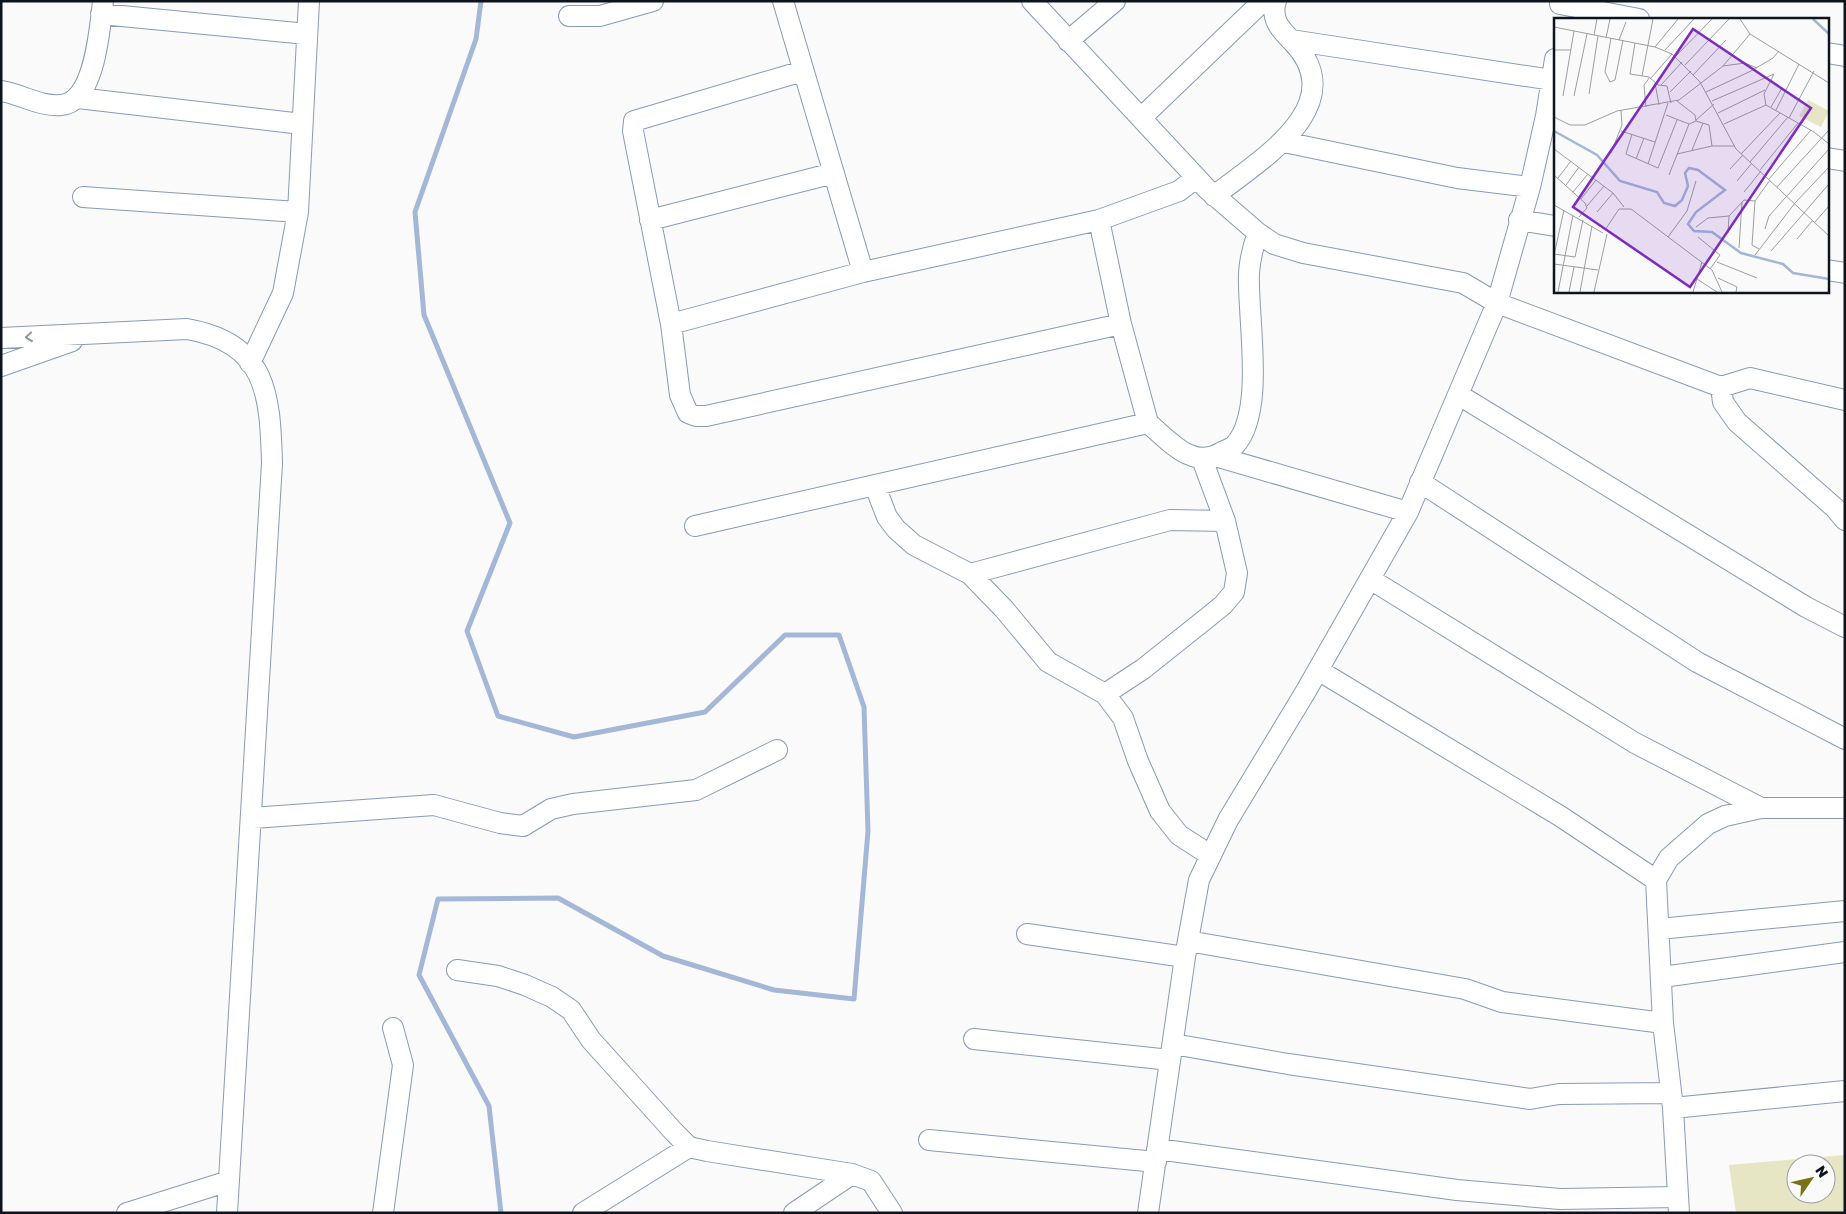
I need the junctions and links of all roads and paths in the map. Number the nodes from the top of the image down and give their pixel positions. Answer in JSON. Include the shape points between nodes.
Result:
{"nodes":[{"id":1,"x":309,"y":1,"type":"edge"},
{"id":2,"x":653,"y":1,"type":"edge"},
{"id":3,"x":783,"y":1,"type":"edge"},
{"id":4,"x":1032,"y":1,"type":"edge"},
{"id":5,"x":1115,"y":1,"type":"edge"},
{"id":6,"x":1263,"y":1,"type":"edge"},
{"id":7,"x":1276,"y":1,"type":"edge"},
{"id":8,"x":102,"y":8,"type":"edge"},
{"id":9,"x":1560,"y":8,"type":"edge"},
{"id":10,"x":569,"y":16,"type":"dead end"},
{"id":11,"x":1632,"y":18,"type":"edge"},
{"id":12,"x":307,"y":34,"type":"junction"},
{"id":13,"x":1291,"y":40,"type":"junction"},
{"id":14,"x":1068,"y":41,"type":"junction"},
{"id":15,"x":1828,"y":53,"type":"edge"},
{"id":16,"x":1845,"y":56,"type":"edge"},
{"id":17,"x":1554,"y":66,"type":"edge"},
{"id":18,"x":803,"y":71,"type":"junction"},
{"id":19,"x":1552,"y":80,"type":"junction"},
{"id":20,"x":1,"y":91,"type":"edge"},
{"id":21,"x":78,"y":98,"type":"junction"},
{"id":22,"x":1550,"y":116,"type":"edge"},
{"id":23,"x":1141,"y":118,"type":"junction"},
{"id":24,"x":302,"y":124,"type":"junction"},
{"id":25,"x":1284,"y":142,"type":"junction"},
{"id":26,"x":1828,"y":158,"type":"edge"},
{"id":27,"x":1845,"y":161,"type":"edge"},
{"id":28,"x":834,"y":172,"type":"junction"},
{"id":29,"x":1196,"y":178,"type":"junction"},
{"id":30,"x":1530,"y":187,"type":"junction"},
{"id":31,"x":1214,"y":196,"type":"junction"},
{"id":32,"x":83,"y":197,"type":"dead end"},
{"id":33,"x":298,"y":212,"type":"junction"},
{"id":34,"x":650,"y":220,"type":"junction"},
{"id":35,"x":1099,"y":220,"type":"junction"},
{"id":36,"x":1519,"y":220,"type":"junction"},
{"id":37,"x":1554,"y":226,"type":"edge"},
{"id":38,"x":1258,"y":233,"type":"junction"},
{"id":39,"x":1828,"y":270,"type":"edge"},
{"id":40,"x":863,"y":272,"type":"junction"},
{"id":41,"x":1845,"y":273,"type":"edge"},
{"id":42,"x":1497,"y":303,"type":"junction"},
{"id":43,"x":671,"y":324,"type":"junction"},
{"id":44,"x":1121,"y":324,"type":"junction"},
{"id":45,"x":92,"y":333,"type":"junction"},
{"id":46,"x":1,"y":338,"type":"edge"},
{"id":47,"x":1,"y":346,"type":"edge"},
{"id":48,"x":1,"y":359,"type":"edge"},
{"id":49,"x":250,"y":362,"type":"junction"},
{"id":50,"x":1,"y":366,"type":"edge"},
{"id":51,"x":1721,"y":387,"type":"junction"},
{"id":52,"x":1458,"y":395,"type":"junction"},
{"id":53,"x":1845,"y":400,"type":"edge"},
{"id":54,"x":1148,"y":423,"type":"junction"},
{"id":55,"x":1209,"y":458,"type":"junction"},
{"id":56,"x":1420,"y":482,"type":"junction"},
{"id":57,"x":876,"y":486,"type":"junction"},
{"id":58,"x":1408,"y":512,"type":"junction"},
{"id":59,"x":1845,"y":520,"type":"edge"},
{"id":60,"x":1225,"y":521,"type":"junction"},
{"id":61,"x":695,"y":526,"type":"dead end"},
{"id":62,"x":970,"y":574,"type":"junction"},
{"id":63,"x":1370,"y":579,"type":"junction"},
{"id":64,"x":1845,"y":627,"type":"edge"},
{"id":65,"x":1318,"y":670,"type":"junction"},
{"id":66,"x":1105,"y":694,"type":"junction"},
{"id":67,"x":1845,"y":739,"type":"edge"},
{"id":68,"x":777,"y":750,"type":"dead end"},
{"id":69,"x":1761,"y":808,"type":"junction"},
{"id":70,"x":1845,"y":808,"type":"edge"},
{"id":71,"x":252,"y":818,"type":"junction"},
{"id":72,"x":1210,"y":855,"type":"junction"},
{"id":73,"x":1656,"y":880,"type":"junction"},
{"id":74,"x":1845,"y":911,"type":"edge"},
{"id":75,"x":1659,"y":929,"type":"junction"},
{"id":76,"x":1027,"y":934,"type":"dead end"},
{"id":77,"x":1187,"y":949,"type":"junction"},
{"id":78,"x":1845,"y":952,"type":"edge"},
{"id":79,"x":457,"y":970,"type":"dead end"},
{"id":80,"x":1662,"y":977,"type":"junction"},
{"id":81,"x":1663,"y":1023,"type":"junction"},
{"id":82,"x":393,"y":1028,"type":"dead end"},
{"id":83,"x":974,"y":1039,"type":"dead end"},
{"id":84,"x":1172,"y":1052,"type":"junction"},
{"id":85,"x":1845,"y":1091,"type":"edge"},
{"id":86,"x":1672,"y":1100,"type":"junction"},
{"id":87,"x":929,"y":1140,"type":"dead end"},
{"id":88,"x":689,"y":1147,"type":"junction"},
{"id":89,"x":1156,"y":1155,"type":"junction"},
{"id":90,"x":852,"y":1174,"type":"junction"},
{"id":91,"x":229,"y":1181,"type":"junction"},
{"id":92,"x":1678,"y":1205,"type":"edge"},
{"id":93,"x":127,"y":1213,"type":"edge"},
{"id":94,"x":227,"y":1213,"type":"edge"},
{"id":95,"x":383,"y":1213,"type":"edge"},
{"id":96,"x":582,"y":1213,"type":"edge"},
{"id":97,"x":794,"y":1213,"type":"edge"},
{"id":98,"x":892,"y":1213,"type":"edge"},
{"id":99,"x":1148,"y":1213,"type":"edge"}],
"edges":[{"from":1,"to":12,"type":"street"},
{"from":2,"to":10,"type":"street","via":[[600,16]]},
{"from":3,"to":18,"type":"street"},
{"from":4,"to":14,"type":"street"},
{"from":5,"to":14,"type":"street"},
{"from":6,"to":23,"type":"street"},
{"from":7,"to":13,"type":"street","via":[[1276,18],[1281,32]]},
{"from":8,"to":12,"type":"street"},
{"from":8,"to":21,"type":"street","via":[[92,71]]},
{"from":9,"to":11,"type":"street"},
{"from":12,"to":24,"type":"street"},
{"from":13,"to":19,"type":"street"},
{"from":13,"to":25,"type":"street","via":[[1312,71],[1314,87],[1302,119]]},
{"from":14,"to":23,"type":"street"},
{"from":15,"to":16,"type":"street"},
{"from":17,"to":19,"type":"street"},
{"from":18,"to":28,"type":"street"},
{"from":18,"to":34,"type":"street","via":[[634,121],[633,131]]},
{"from":19,"to":22,"type":"street"},
{"from":20,"to":21,"type":"street","via":[[48,105],[63,106]]},
{"from":21,"to":24,"type":"street"},
{"from":22,"to":30,"type":"street"},
{"from":23,"to":29,"type":"street"},
{"from":24,"to":33,"type":"street"},
{"from":25,"to":30,"type":"street","via":[[1457,178]]},
{"from":25,"to":31,"type":"street"},
{"from":26,"to":27,"type":"street"},
{"from":28,"to":34,"type":"street"},
{"from":28,"to":40,"type":"street"},
{"from":29,"to":31,"type":"street"},
{"from":29,"to":35,"type":"street","via":[[1180,191]]},
{"from":30,"to":36,"type":"street"},
{"from":31,"to":38,"type":"street"},
{"from":32,"to":33,"type":"street"},
{"from":33,"to":49,"type":"street","via":[[283,293]]},
{"from":34,"to":43,"type":"street"},
{"from":35,"to":40,"type":"street"},
{"from":35,"to":44,"type":"street"},
{"from":36,"to":37,"type":"street"},
{"from":36,"to":42,"type":"street"},
{"from":38,"to":42,"type":"street","via":[[1274,244],[1303,253],[1463,283]]},
{"from":38,"to":55,"type":"street","via":[[1249,274],[1253,331],[1252,393],[1246,425],[1235,445]]},
{"from":39,"to":41,"type":"street"},
{"from":40,"to":43,"type":"street"},
{"from":42,"to":51,"type":"street"},
{"from":42,"to":52,"type":"street"},
{"from":43,"to":44,"type":"street","via":[[680,395],[688,413],[696,416]]},
{"from":44,"to":54,"type":"street"},
{"from":45,"to":46,"type":"street","one_way":true},
{"from":45,"to":49,"type":"street","via":[[186,329],[208,333],[232,344]]},
{"from":45,"to":50,"type":"street"},
{"from":47,"to":48,"type":"street"},
{"from":49,"to":71,"type":"street","via":[[261,376],[267,394],[272,464]]},
{"from":51,"to":53,"type":"street","via":[[1750,378]]},
{"from":51,"to":59,"type":"street","via":[[1723,402],[1737,422],[1836,508]]},
{"from":52,"to":56,"type":"street"},
{"from":52,"to":64,"type":"street","via":[[1806,607]]},
{"from":54,"to":55,"type":"street","via":[[1188,455]]},
{"from":54,"to":57,"type":"street"},
{"from":55,"to":58,"type":"street"},
{"from":55,"to":60,"type":"street"},
{"from":56,"to":58,"type":"street"},
{"from":56,"to":67,"type":"street","via":[[1698,662]]},
{"from":57,"to":61,"type":"street"},
{"from":57,"to":62,"type":"street","via":[[887,517],[896,530],[914,545]]},
{"from":58,"to":63,"type":"street"},
{"from":60,"to":62,"type":"street","via":[[1170,520]]},
{"from":60,"to":66,"type":"street","via":[[1237,573],[1234,592],[1223,605],[1143,669]]},
{"from":62,"to":66,"type":"street","via":[[1048,662]]},
{"from":63,"to":65,"type":"street"},
{"from":63,"to":69,"type":"street","via":[[1635,743]]},
{"from":65,"to":72,"type":"street"},
{"from":65,"to":73,"type":"street","via":[[1560,816]]},
{"from":66,"to":72,"type":"street","via":[[1123,718],[1160,811],[1179,835]]},
{"from":68,"to":71,"type":"street","via":[[696,790],[573,804],[550,809],[523,826],[434,805]]},
{"from":69,"to":70,"type":"street"},
{"from":69,"to":73,"type":"street","via":[[1724,816],[1708,824],[1669,858]]},
{"from":71,"to":91,"type":"street"},
{"from":72,"to":77,"type":"street","via":[[1199,880]]},
{"from":73,"to":75,"type":"street"},
{"from":74,"to":75,"type":"street"},
{"from":75,"to":80,"type":"street"},
{"from":76,"to":77,"type":"street"},
{"from":77,"to":81,"type":"street","via":[[1465,989],[1502,1002]]},
{"from":77,"to":84,"type":"street"},
{"from":78,"to":80,"type":"street"},
{"from":79,"to":88,"type":"street","via":[[498,976],[525,985],[571,1010],[592,1040]]},
{"from":80,"to":81,"type":"street"},
{"from":81,"to":86,"type":"street"},
{"from":82,"to":95,"type":"street","via":[[403,1065]]},
{"from":83,"to":84,"type":"street"},
{"from":84,"to":86,"type":"street","via":[[1288,1064],[1530,1099],[1559,1094]]},
{"from":84,"to":89,"type":"street"},
{"from":85,"to":86,"type":"street"},
{"from":86,"to":92,"type":"street"},
{"from":87,"to":89,"type":"street"},
{"from":88,"to":90,"type":"street"},
{"from":88,"to":96,"type":"street"},
{"from":89,"to":92,"type":"street","via":[[1485,1192]]},
{"from":89,"to":99,"type":"street"},
{"from":90,"to":97,"type":"street"},
{"from":90,"to":98,"type":"street","via":[[871,1182]]},
{"from":91,"to":93,"type":"street"},
{"from":91,"to":94,"type":"street"}]}
